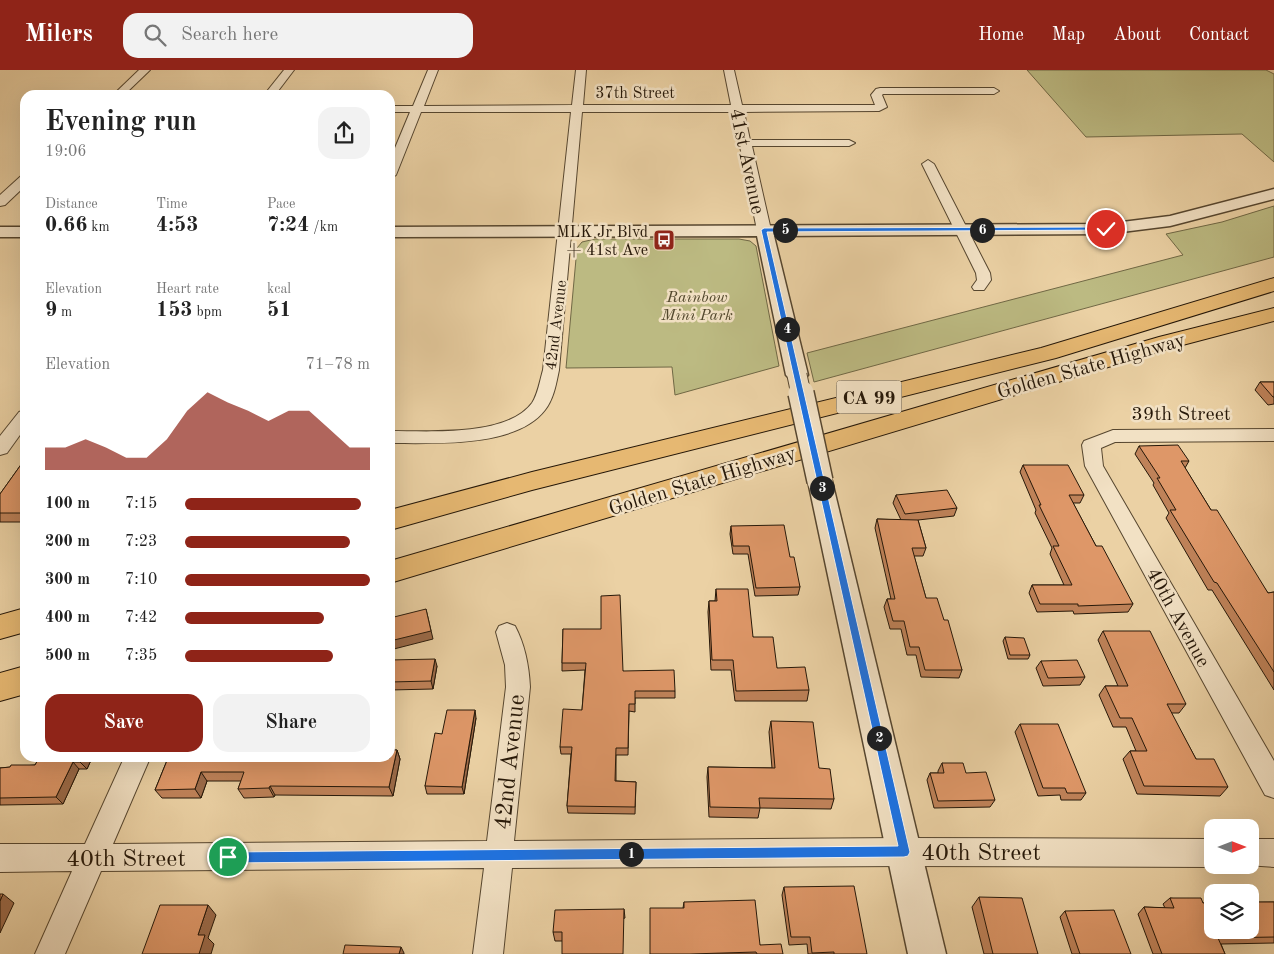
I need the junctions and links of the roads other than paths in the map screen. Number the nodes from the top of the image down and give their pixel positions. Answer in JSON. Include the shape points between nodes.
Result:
{"nodes":[{"id":1,"x":145,"y":70,"type":"edge"},
{"id":2,"x":289,"y":70,"type":"edge"},
{"id":3,"x":433,"y":70,"type":"edge"},
{"id":4,"x":581,"y":70,"type":"edge"},
{"id":5,"x":729,"y":70,"type":"edge"},
{"id":6,"x":123,"y":90,"type":"edge"},
{"id":7,"x":273,"y":90,"type":"edge"},
{"id":8,"x":994,"y":91,"type":"dead end"},
{"id":9,"x":578,"y":108,"type":"junction"},
{"id":10,"x":736,"y":108,"type":"junction"},
{"id":11,"x":395,"y":109,"type":"edge"},
{"id":12,"x":417,"y":109,"type":"junction"},
{"id":13,"x":744,"y":143,"type":"junction"},
{"id":14,"x":849,"y":143,"type":"dead end"},
{"id":15,"x":395,"y":163,"type":"edge"},
{"id":16,"x":928,"y":164,"type":"dead end"},
{"id":17,"x":20,"y":184,"type":"edge"},
{"id":18,"x":1274,"y":194,"type":"edge"},
{"id":19,"x":0,"y":202,"type":"edge"},
{"id":20,"x":764,"y":230,"type":"junction"},
{"id":21,"x":961,"y":230,"type":"junction"},
{"id":22,"x":565,"y":231,"type":"junction"},
{"id":23,"x":0,"y":232,"type":"edge"},
{"id":24,"x":20,"y":232,"type":"edge"},
{"id":25,"x":395,"y":232,"type":"edge"},
{"id":26,"x":1274,"y":284,"type":"edge"},
{"id":27,"x":979,"y":287,"type":"dead end"},
{"id":28,"x":1274,"y":314,"type":"edge"},
{"id":29,"x":1274,"y":330,"type":"edge"},
{"id":30,"x":1167,"y":342,"type":"junction"},
{"id":31,"x":20,"y":424,"type":"edge"},
{"id":32,"x":1274,"y":436,"type":"edge"},
{"id":33,"x":395,"y":437,"type":"edge"},
{"id":34,"x":8,"y":442,"type":"edge"},
{"id":35,"x":1091,"y":445,"type":"joint"},
{"id":36,"x":395,"y":519,"type":"edge"},
{"id":37,"x":395,"y":571,"type":"edge"},
{"id":38,"x":20,"y":603,"type":"edge"},
{"id":39,"x":0,"y":607,"type":"edge"},
{"id":40,"x":20,"y":621,"type":"edge"},
{"id":41,"x":0,"y":627,"type":"edge"},
{"id":42,"x":507,"y":632,"type":"dead end"},
{"id":43,"x":20,"y":682,"type":"edge"},
{"id":44,"x":0,"y":688,"type":"edge"},
{"id":45,"x":135,"y":762,"type":"edge"},
{"id":46,"x":1274,"y":786,"type":"edge"},
{"id":47,"x":904,"y":852,"type":"junction"},
{"id":48,"x":1204,"y":853,"type":"edge"},
{"id":49,"x":1259,"y":853,"type":"edge"},
{"id":50,"x":1274,"y":853,"type":"edge"},
{"id":51,"x":499,"y":855,"type":"junction"},
{"id":52,"x":0,"y":858,"type":"edge"},
{"id":53,"x":93,"y":859,"type":"junction"},
{"id":54,"x":50,"y":954,"type":"edge"},
{"id":55,"x":488,"y":954,"type":"edge"},
{"id":56,"x":927,"y":954,"type":"edge"}],
"edges":[{"from":1,"to":6,"type":"street"},
{"from":2,"to":7,"type":"street"},
{"from":3,"to":12,"type":"street"},
{"from":4,"to":9,"type":"street","name":"42nd Avenue"},
{"from":5,"to":10,"type":"street","name":"41st Avenue"},
{"from":8,"to":10,"type":"street","name":"37th Street","via":[[880,91],[876,95],[882,107],[879,108]]},
{"from":9,"to":10,"type":"street","name":"37th Street"},
{"from":9,"to":12,"type":"street","name":"37th Street"},
{"from":9,"to":22,"type":"street","name":"42nd Avenue"},
{"from":10,"to":13,"type":"street","name":"41st Avenue"},
{"from":11,"to":12,"type":"street","name":"37th Street"},
{"from":12,"to":15,"type":"street"},
{"from":13,"to":14,"type":"street"},
{"from":13,"to":20,"type":"street","name":"41st Avenue"},
{"from":16,"to":21,"type":"street"},
{"from":17,"to":19,"type":"street"},
{"from":18,"to":21,"type":"street","via":[[1196,216],[1139,226]]},
{"from":20,"to":21,"type":"street"},
{"from":20,"to":22,"type":"street"},
{"from":20,"to":47,"type":"street","name":"41st Avenue","bridge":true},
{"from":21,"to":27,"type":"street","via":[[984,273]]},
{"from":22,"to":25,"type":"street"},
{"from":22,"to":33,"type":"street","name":"42nd Avenue","via":[[551,370],[546,393],[538,408],[521,421],[495,431],[457,437]]},
{"from":23,"to":24,"type":"street"},
{"from":26,"to":36,"type":"highway","name":"Golden State Highway","number":"CA 99","via":[[1048,353],[532,481]]},
{"from":28,"to":30,"type":"highway","name":"Golden State Highway","number":"CA 99"},
{"from":29,"to":30,"type":"highway","via":[[1253,335]]},
{"from":30,"to":37,"type":"highway","name":"Golden State Highway","number":"CA 99"},
{"from":31,"to":34,"type":"street"},
{"from":32,"to":35,"type":"street","name":"39th Street","via":[[1113,436]]},
{"from":35,"to":46,"type":"street","name":"40th Avenue","via":[[1094,466]]},
{"from":38,"to":39,"type":"highway"},
{"from":40,"to":41,"type":"highway"},
{"from":42,"to":51,"type":"street","name":"42nd Avenue","via":[[517,665],[518,687]]},
{"from":43,"to":44,"type":"highway"},
{"from":45,"to":53,"type":"street"},
{"from":47,"to":48,"type":"street","name":"40th Street"},
{"from":47,"to":51,"type":"street","name":"40th Street"},
{"from":47,"to":56,"type":"street","name":"41st Avenue"},
{"from":49,"to":50,"type":"street"},
{"from":51,"to":53,"type":"street","name":"40th Street"},
{"from":51,"to":55,"type":"street","name":"42nd Avenue"},
{"from":52,"to":53,"type":"street","name":"40th Street"},
{"from":53,"to":54,"type":"street"}]}
